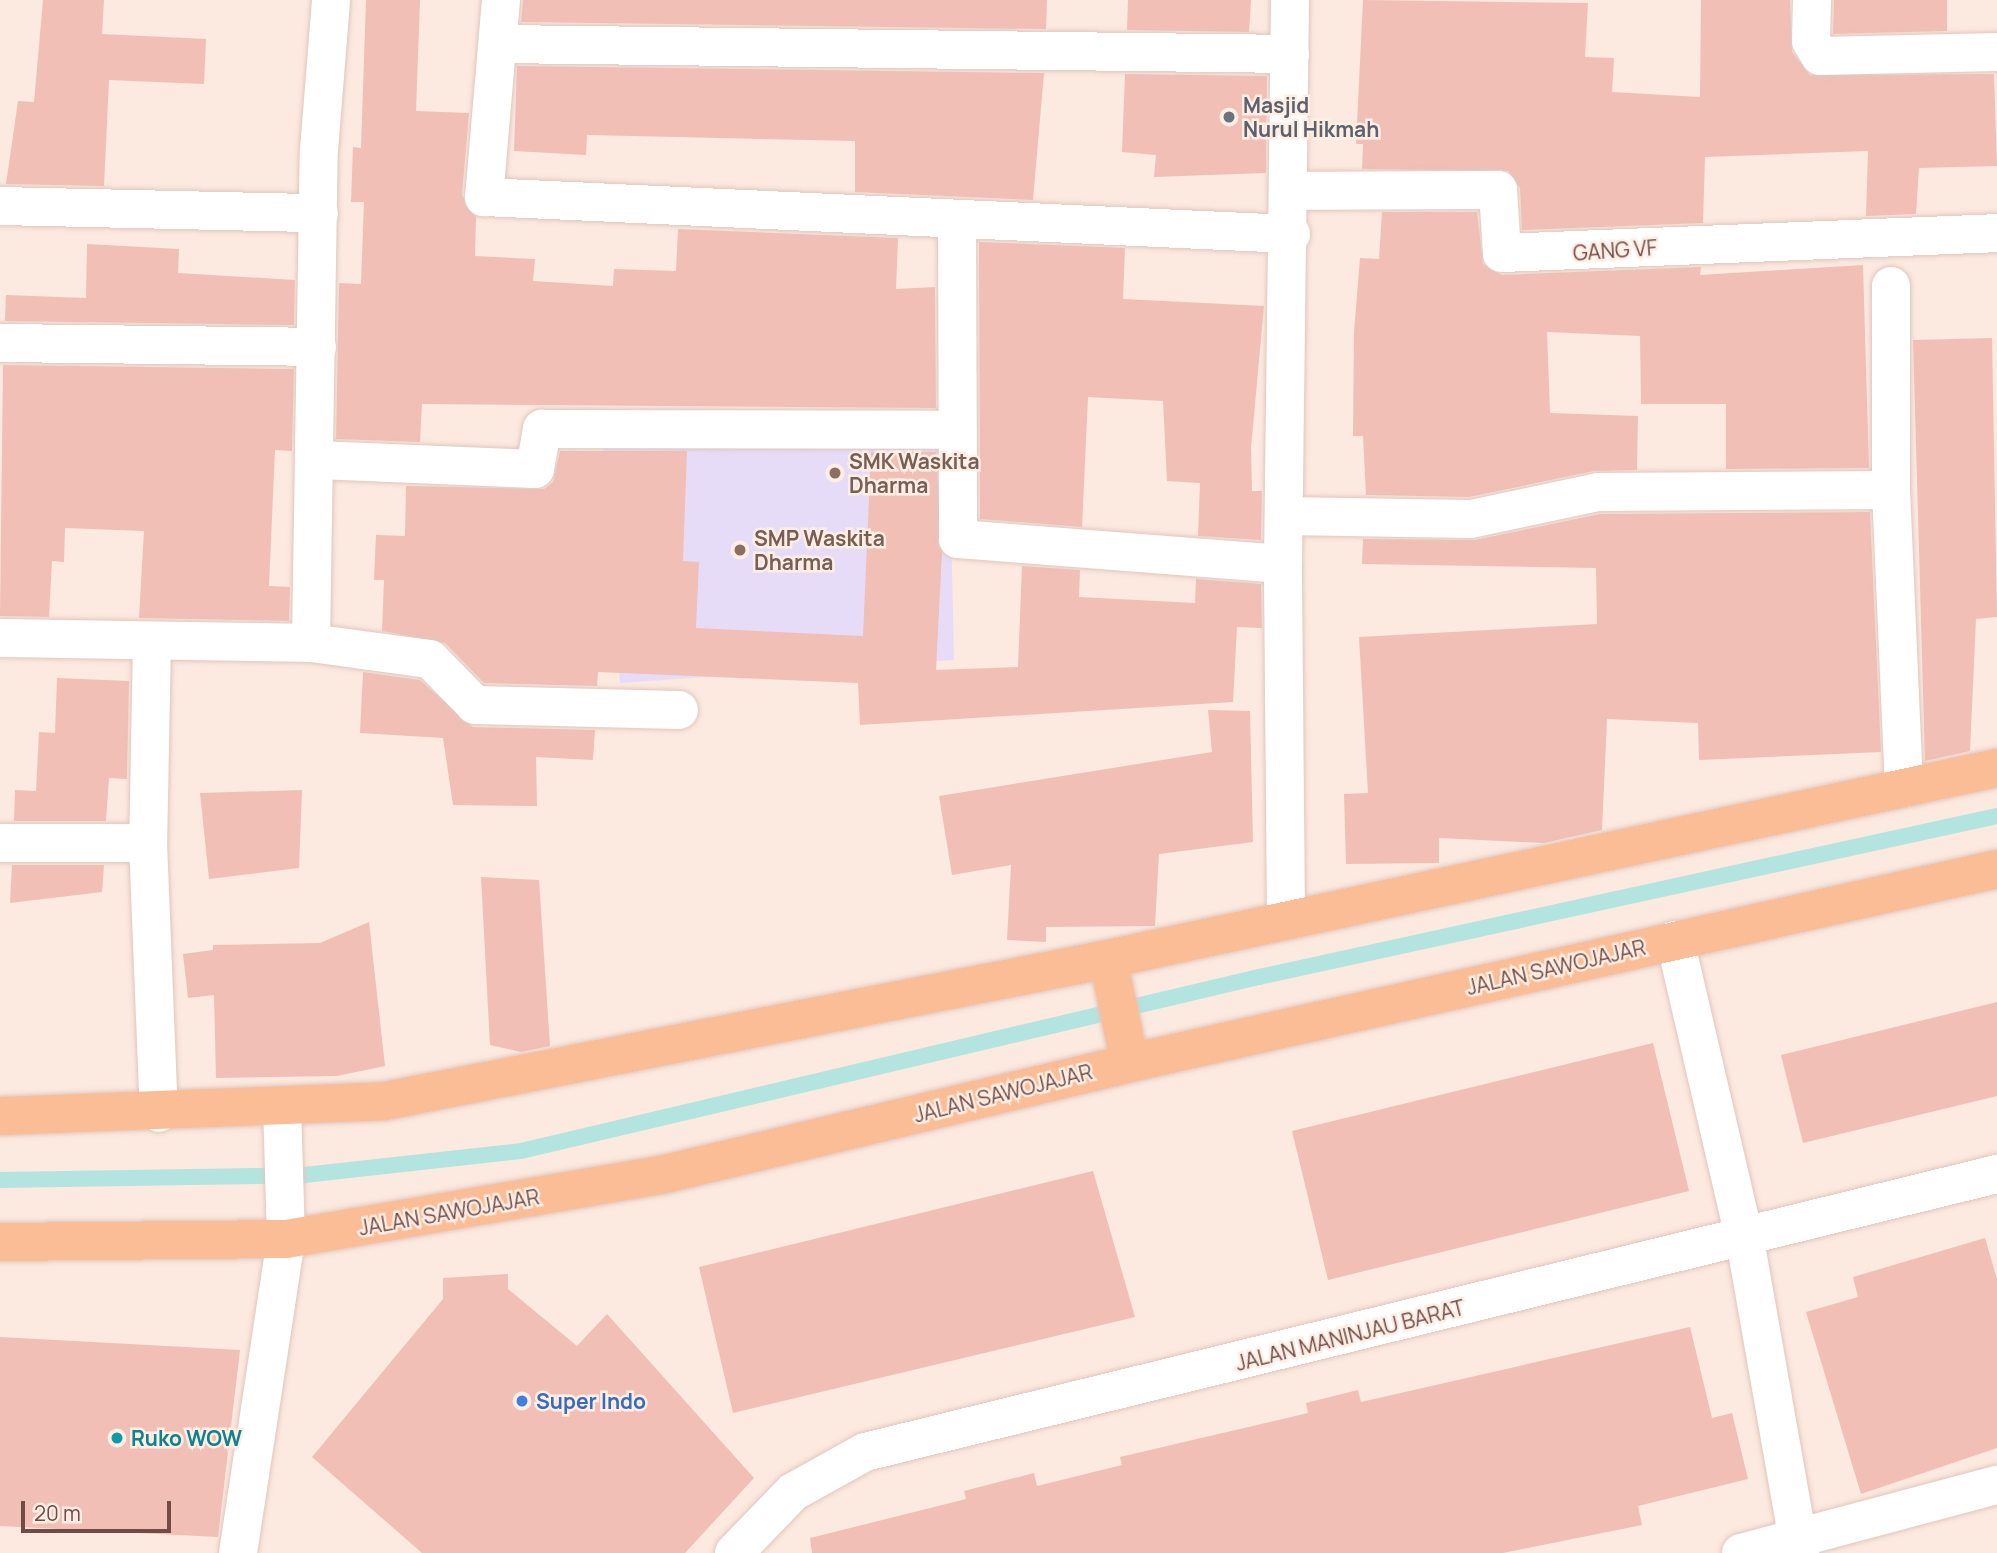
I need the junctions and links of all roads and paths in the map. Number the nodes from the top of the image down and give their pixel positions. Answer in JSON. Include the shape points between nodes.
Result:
{"nodes":[{"id":1,"x":331,"y":0,"type":"edge"},
{"id":2,"x":501,"y":0,"type":"edge"},
{"id":3,"x":1290,"y":0,"type":"edge"},
{"id":4,"x":1812,"y":0,"type":"edge"},
{"id":5,"x":499,"y":44,"type":"junction"},
{"id":6,"x":1997,"y":52,"type":"edge"},
{"id":7,"x":1290,"y":54,"type":"junction"},
{"id":8,"x":1292,"y":191,"type":"junction"},
{"id":9,"x":0,"y":206,"type":"edge"},
{"id":10,"x":319,"y":213,"type":"junction"},
{"id":11,"x":957,"y":219,"type":"junction"},
{"id":12,"x":1997,"y":233,"type":"edge"},
{"id":13,"x":1291,"y":234,"type":"junction"},
{"id":14,"x":1891,"y":286,"type":"dead end"},
{"id":15,"x":0,"y":343,"type":"edge"},
{"id":16,"x":317,"y":347,"type":"junction"},
{"id":17,"x":956,"y":430,"type":"junction"},
{"id":18,"x":318,"y":460,"type":"junction"},
{"id":19,"x":1891,"y":490,"type":"junction"},
{"id":20,"x":1284,"y":516,"type":"junction"},
{"id":21,"x":1283,"y":564,"type":"junction"},
{"id":22,"x":0,"y":638,"type":"edge"},
{"id":23,"x":152,"y":642,"type":"junction"},
{"id":24,"x":311,"y":643,"type":"junction"},
{"id":25,"x":679,"y":710,"type":"dead end"},
{"id":26,"x":1997,"y":768,"type":"edge"},
{"id":27,"x":1904,"y":788,"type":"junction"},
{"id":28,"x":148,"y":843,"type":"junction"},
{"id":29,"x":0,"y":844,"type":"edge"},
{"id":30,"x":1997,"y":869,"type":"edge"},
{"id":31,"x":1286,"y":919,"type":"junction"},
{"id":32,"x":1675,"y":940,"type":"junction"},
{"id":33,"x":1111,"y":974,"type":"junction"},
{"id":34,"x":1126,"y":1046,"type":"junction"},
{"id":35,"x":282,"y":1108,"type":"junction"},
{"id":36,"x":159,"y":1113,"type":"junction"},
{"id":37,"x":0,"y":1116,"type":"edge"},
{"id":38,"x":1997,"y":1174,"type":"edge"},
{"id":39,"x":286,"y":1230,"type":"junction"},
{"id":40,"x":1745,"y":1240,"type":"junction"},
{"id":41,"x":0,"y":1242,"type":"edge"},
{"id":42,"x":1997,"y":1485,"type":"edge"},
{"id":43,"x":1798,"y":1544,"type":"edge"},
{"id":44,"x":1751,"y":1551,"type":"edge"},
{"id":45,"x":238,"y":1553,"type":"edge"},
{"id":46,"x":734,"y":1553,"type":"edge"}],
"edges":[{"from":1,"to":10,"type":"street"},
{"from":2,"to":5,"type":"street"},
{"from":3,"to":7,"type":"street"},
{"from":4,"to":6,"type":"street","via":[[1811,41],[1820,56]]},
{"from":5,"to":7,"type":"street"},
{"from":5,"to":11,"type":"street","via":[[484,197]]},
{"from":7,"to":8,"type":"street"},
{"from":8,"to":12,"type":"street","name":"GANG VF","via":[[1498,190],[1502,253]]},
{"from":8,"to":13,"type":"street"},
{"from":9,"to":10,"type":"street"},
{"from":10,"to":16,"type":"street"},
{"from":11,"to":13,"type":"street"},
{"from":11,"to":17,"type":"street"},
{"from":13,"to":20,"type":"street"},
{"from":14,"to":19,"type":"street"},
{"from":15,"to":16,"type":"street"},
{"from":16,"to":18,"type":"street"},
{"from":17,"to":18,"type":"street","via":[[541,429],[535,470]]},
{"from":17,"to":21,"type":"street","via":[[958,539]]},
{"from":18,"to":24,"type":"street"},
{"from":19,"to":20,"type":"street","via":[[1598,492],[1471,519]]},
{"from":19,"to":27,"type":"street"},
{"from":20,"to":21,"type":"street"},
{"from":21,"to":31,"type":"street"},
{"from":22,"to":23,"type":"street"},
{"from":23,"to":24,"type":"street"},
{"from":23,"to":28,"type":"street"},
{"from":24,"to":25,"type":"street","via":[[430,659],[475,705]]},
{"from":26,"to":27,"type":"main road"},
{"from":27,"to":31,"type":"main road"},
{"from":28,"to":29,"type":"street"},
{"from":28,"to":36,"type":"street"},
{"from":30,"to":32,"type":"main road","name":"JALAN SAWOJAJAR"},
{"from":31,"to":33,"type":"main road"},
{"from":32,"to":34,"type":"main road","name":"JALAN SAWOJAJAR"},
{"from":32,"to":40,"type":"street"},
{"from":33,"to":34,"type":"main road"},
{"from":33,"to":35,"type":"main road","via":[[385,1101]]},
{"from":34,"to":39,"type":"main road","name":"JALAN SAWOJAJAR","via":[[661,1175]]},
{"from":35,"to":36,"type":"main road"},
{"from":35,"to":39,"type":"street"},
{"from":36,"to":37,"type":"main road"},
{"from":38,"to":40,"type":"street","name":"JALAN MANINJAU BARAT"},
{"from":39,"to":41,"type":"main road","name":"JALAN SAWOJAJAR"},
{"from":39,"to":45,"type":"street"},
{"from":40,"to":43,"type":"street"},
{"from":40,"to":46,"type":"street","name":"JALAN MANINJAU BARAT","via":[[865,1452],[793,1492]]},
{"from":42,"to":43,"type":"street"},
{"from":43,"to":44,"type":"street"}]}
